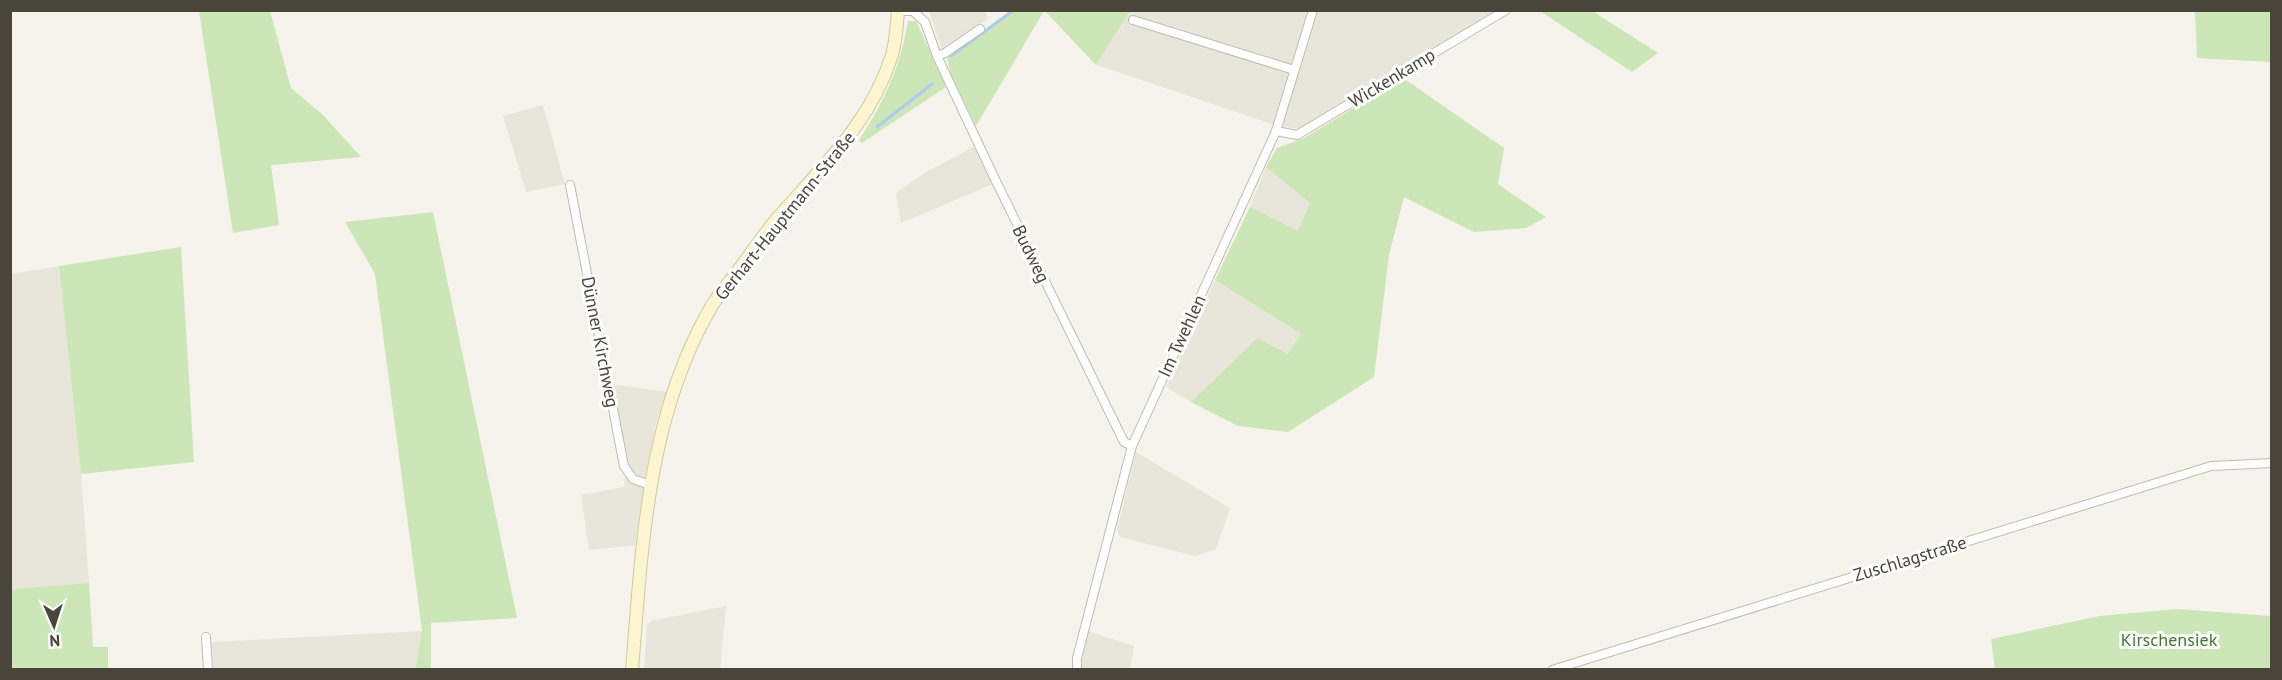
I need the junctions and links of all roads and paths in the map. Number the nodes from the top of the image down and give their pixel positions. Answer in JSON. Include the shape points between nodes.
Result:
{"nodes":[{"id":1,"x":1313,"y":10,"type":"edge"},
{"id":2,"x":1506,"y":10,"type":"edge"},
{"id":3,"x":898,"y":11,"type":"edge"},
{"id":4,"x":1133,"y":20,"type":"dead end"},
{"id":5,"x":980,"y":29,"type":"dead end"},
{"id":6,"x":938,"y":56,"type":"junction"},
{"id":7,"x":1294,"y":70,"type":"junction"},
{"id":8,"x":1276,"y":131,"type":"junction"},
{"id":9,"x":570,"y":185,"type":"dead end"},
{"id":10,"x":1131,"y":446,"type":"junction"},
{"id":11,"x":2271,"y":463,"type":"edge"},
{"id":12,"x":650,"y":485,"type":"junction"},
{"id":13,"x":206,"y":637,"type":"dead end"},
{"id":14,"x":208,"y":669,"type":"edge"},
{"id":15,"x":632,"y":669,"type":"edge"},
{"id":16,"x":1077,"y":669,"type":"edge"},
{"id":17,"x":1552,"y":669,"type":"edge"}],
"edges":[{"from":1,"to":7,"type":"street","name":"Im Twehlen"},
{"from":2,"to":8,"type":"street","name":"Wickenkamp","via":[[1297,135]]},
{"from":3,"to":6,"type":"street","name":"Budweg","via":[[913,11],[926,22]]},
{"from":3,"to":12,"type":"street","name":"Gerhart-Hauptmann-Straße","via":[[892,55],[859,123],[774,223],[711,307],[685,358]]},
{"from":4,"to":7,"type":"street"},
{"from":5,"to":6,"type":"street"},
{"from":6,"to":10,"type":"street","name":"Budweg","via":[[1124,442]]},
{"from":7,"to":8,"type":"street","name":"Im Twehlen"},
{"from":8,"to":10,"type":"street","name":"Im Twehlen"},
{"from":9,"to":12,"type":"street","name":"Dünner Kirchweg","via":[[624,466],[633,479]]},
{"from":10,"to":16,"type":"street","name":"Im Twehlen"},
{"from":11,"to":17,"type":"street","name":"Zuschlagstraße","via":[[2211,466]]},
{"from":12,"to":15,"type":"street","name":"Gerhart-Hauptmann-Straße"},
{"from":13,"to":14,"type":"street"}]}
